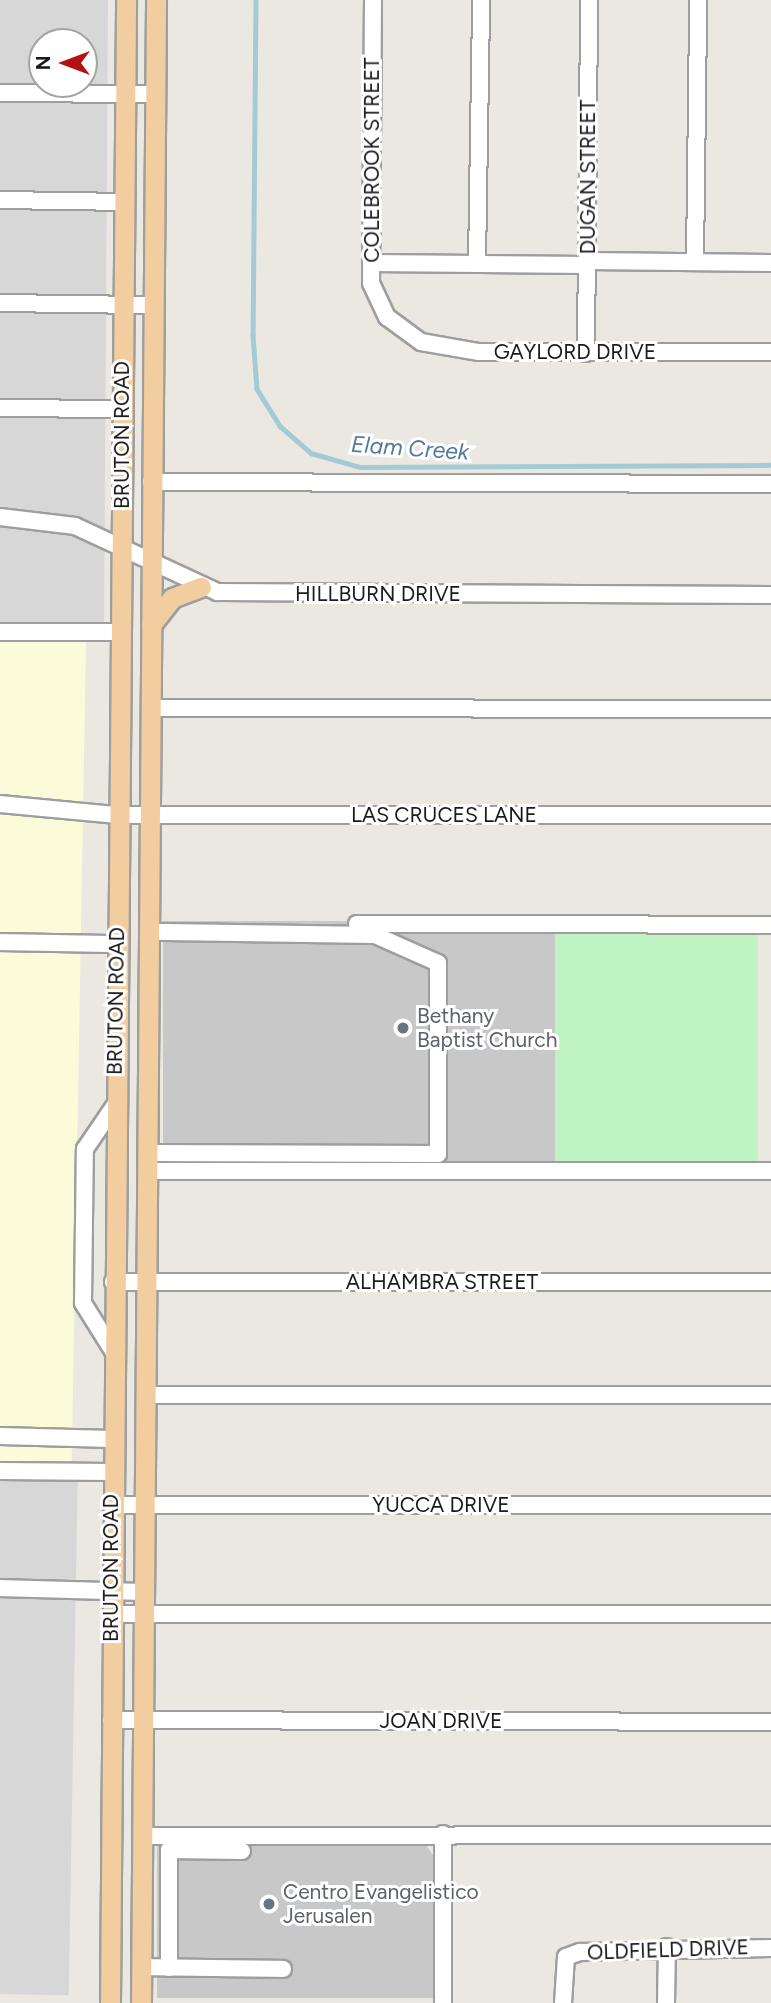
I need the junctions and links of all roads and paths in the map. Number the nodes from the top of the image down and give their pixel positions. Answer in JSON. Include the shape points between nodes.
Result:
{"nodes":[{"id":1,"x":126,"y":0,"type":"edge"},
{"id":2,"x":156,"y":0,"type":"edge"},
{"id":3,"x":373,"y":0,"type":"edge"},
{"id":4,"x":481,"y":0,"type":"edge"},
{"id":5,"x":589,"y":0,"type":"edge"},
{"id":6,"x":698,"y":0,"type":"edge"},
{"id":7,"x":0,"y":93,"type":"edge"},
{"id":8,"x":125,"y":94,"type":"junction"},
{"id":9,"x":155,"y":94,"type":"junction"},
{"id":10,"x":0,"y":200,"type":"edge"},
{"id":11,"x":124,"y":202,"type":"junction"},
{"id":12,"x":695,"y":262,"type":"junction"},
{"id":13,"x":371,"y":263,"type":"junction"},
{"id":14,"x":477,"y":263,"type":"junction"},
{"id":15,"x":587,"y":263,"type":"junction"},
{"id":16,"x":771,"y":263,"type":"edge"},
{"id":17,"x":0,"y":303,"type":"edge"},
{"id":18,"x":122,"y":304,"type":"junction"},
{"id":19,"x":152,"y":305,"type":"junction"},
{"id":20,"x":387,"y":317,"type":"joint"},
{"id":21,"x":771,"y":352,"type":"edge"},
{"id":22,"x":586,"y":353,"type":"junction"},
{"id":23,"x":0,"y":408,"type":"edge"},
{"id":24,"x":122,"y":409,"type":"junction"},
{"id":25,"x":151,"y":482,"type":"junction"},
{"id":26,"x":771,"y":484,"type":"edge"},
{"id":27,"x":0,"y":517,"type":"edge"},
{"id":28,"x":121,"y":546,"type":"junction"},
{"id":29,"x":150,"y":560,"type":"junction"},
{"id":30,"x":201,"y":587,"type":"junction"},
{"id":31,"x":771,"y":596,"type":"edge"},
{"id":32,"x":151,"y":625,"type":"junction"},
{"id":33,"x":0,"y":632,"type":"edge"},
{"id":34,"x":120,"y":632,"type":"junction"},
{"id":35,"x":150,"y":708,"type":"junction"},
{"id":36,"x":771,"y":709,"type":"edge"},
{"id":37,"x":0,"y":804,"type":"edge"},
{"id":38,"x":117,"y":815,"type":"junction"},
{"id":39,"x":149,"y":815,"type":"junction"},
{"id":40,"x":771,"y":815,"type":"edge"},
{"id":41,"x":771,"y":925,"type":"edge"},
{"id":42,"x":149,"y":928,"type":"junction"},
{"id":43,"x":0,"y":942,"type":"edge"},
{"id":44,"x":116,"y":944,"type":"junction"},
{"id":45,"x":115,"y":1105,"type":"junction"},
{"id":46,"x":114,"y":1151,"type":"junction"},
{"id":47,"x":147,"y":1162,"type":"junction"},
{"id":48,"x":771,"y":1171,"type":"edge"},
{"id":49,"x":113,"y":1282,"type":"junction"},
{"id":50,"x":146,"y":1282,"type":"junction"},
{"id":51,"x":771,"y":1282,"type":"edge"},
{"id":52,"x":113,"y":1351,"type":"junction"},
{"id":53,"x":146,"y":1395,"type":"junction"},
{"id":54,"x":771,"y":1395,"type":"edge"},
{"id":55,"x":0,"y":1436,"type":"edge"},
{"id":56,"x":112,"y":1439,"type":"junction"},
{"id":57,"x":0,"y":1471,"type":"edge"},
{"id":58,"x":111,"y":1472,"type":"junction"},
{"id":59,"x":111,"y":1504,"type":"junction"},
{"id":60,"x":145,"y":1505,"type":"junction"},
{"id":61,"x":771,"y":1505,"type":"edge"},
{"id":62,"x":0,"y":1588,"type":"edge"},
{"id":63,"x":111,"y":1590,"type":"junction"},
{"id":64,"x":144,"y":1592,"type":"junction"},
{"id":65,"x":111,"y":1614,"type":"junction"},
{"id":66,"x":144,"y":1614,"type":"junction"},
{"id":67,"x":771,"y":1614,"type":"edge"},
{"id":68,"x":111,"y":1720,"type":"junction"},
{"id":69,"x":143,"y":1721,"type":"junction"},
{"id":70,"x":771,"y":1722,"type":"edge"},
{"id":71,"x":443,"y":1834,"type":"junction"},
{"id":72,"x":771,"y":1835,"type":"edge"},
{"id":73,"x":142,"y":1836,"type":"junction"},
{"id":74,"x":242,"y":1851,"type":"dead end"},
{"id":75,"x":667,"y":1947,"type":"junction"},
{"id":76,"x":771,"y":1948,"type":"edge"},
{"id":77,"x":110,"y":1967,"type":"junction"},
{"id":78,"x":142,"y":1967,"type":"junction"},
{"id":79,"x":169,"y":1968,"type":"junction"},
{"id":80,"x":284,"y":1969,"type":"dead end"},
{"id":81,"x":110,"y":2003,"type":"edge"},
{"id":82,"x":141,"y":2003,"type":"edge"},
{"id":83,"x":443,"y":2003,"type":"edge"},
{"id":84,"x":563,"y":2003,"type":"edge"},
{"id":85,"x":666,"y":2003,"type":"edge"}],
"edges":[{"from":1,"to":8,"type":"main road","name":"BRUTON ROAD"},
{"from":2,"to":9,"type":"main road","name":"BRUTON ROAD"},
{"from":3,"to":13,"type":"street","name":"COLEBROOK STREET"},
{"from":4,"to":14,"type":"street"},
{"from":5,"to":15,"type":"street","name":"DUGAN STREET"},
{"from":6,"to":12,"type":"street"},
{"from":7,"to":8,"type":"street"},
{"from":8,"to":9,"type":"street"},
{"from":8,"to":11,"type":"main road","name":"BRUTON ROAD"},
{"from":9,"to":19,"type":"main road","name":"BRUTON ROAD"},
{"from":10,"to":11,"type":"street"},
{"from":11,"to":18,"type":"main road","name":"BRUTON ROAD"},
{"from":12,"to":15,"type":"street"},
{"from":12,"to":16,"type":"street"},
{"from":13,"to":14,"type":"street"},
{"from":13,"to":20,"type":"street","name":"COLEBROOK STREET","via":[[371,283]]},
{"from":14,"to":15,"type":"street"},
{"from":15,"to":22,"type":"street","name":"DUGAN STREET"},
{"from":17,"to":18,"type":"street"},
{"from":18,"to":19,"type":"street"},
{"from":18,"to":24,"type":"main road","name":"BRUTON ROAD"},
{"from":19,"to":25,"type":"main road","name":"BRUTON ROAD"},
{"from":20,"to":22,"type":"street","name":"GAYLORD DRIVE","via":[[421,342],[479,352]]},
{"from":21,"to":22,"type":"street","name":"GAYLORD DRIVE"},
{"from":23,"to":24,"type":"street"},
{"from":24,"to":28,"type":"main road","name":"BRUTON ROAD"},
{"from":25,"to":26,"type":"street"},
{"from":25,"to":29,"type":"main road","name":"BRUTON ROAD"},
{"from":27,"to":28,"type":"street","name":"HILLBURN DRIVE","via":[[75,526]]},
{"from":28,"to":29,"type":"street","name":"HILLBURN DRIVE"},
{"from":28,"to":34,"type":"main road","name":"BRUTON ROAD"},
{"from":29,"to":30,"type":"street","name":"HILLBURN DRIVE"},
{"from":29,"to":32,"type":"main road","name":"BRUTON ROAD"},
{"from":30,"to":31,"type":"street","name":"HILLBURN DRIVE","via":[[240,594]]},
{"from":30,"to":32,"type":"main road","via":[[172,598]]},
{"from":32,"to":35,"type":"main road","name":"BRUTON ROAD"},
{"from":33,"to":34,"type":"street"},
{"from":34,"to":38,"type":"main road","name":"BRUTON ROAD"},
{"from":35,"to":36,"type":"street"},
{"from":35,"to":39,"type":"main road","name":"BRUTON ROAD"},
{"from":37,"to":38,"type":"street","name":"LAS CRUCES LANE"},
{"from":38,"to":39,"type":"street","name":"LAS CRUCES LANE"},
{"from":38,"to":44,"type":"main road","name":"BRUTON ROAD"},
{"from":39,"to":40,"type":"street","name":"LAS CRUCES LANE"},
{"from":39,"to":42,"type":"main road","name":"BRUTON ROAD"},
{"from":41,"to":42,"type":"street"},
{"from":42,"to":47,"type":"main road","name":"BRUTON ROAD"},
{"from":42,"to":47,"type":"street","via":[[375,935],[438,963],[438,1154]]},
{"from":43,"to":44,"type":"street"},
{"from":44,"to":45,"type":"main road","name":"BRUTON ROAD"},
{"from":45,"to":46,"type":"main road","name":"BRUTON ROAD"},
{"from":45,"to":52,"type":"street","via":[[85,1149],[83,1303]]},
{"from":46,"to":47,"type":"main road"},
{"from":46,"to":49,"type":"main road","name":"BRUTON ROAD"},
{"from":47,"to":48,"type":"street"},
{"from":47,"to":50,"type":"main road","name":"BRUTON ROAD"},
{"from":49,"to":50,"type":"street","name":"ALHAMBRA STREET"},
{"from":49,"to":52,"type":"main road","name":"BRUTON ROAD"},
{"from":50,"to":51,"type":"street","name":"ALHAMBRA STREET"},
{"from":50,"to":53,"type":"main road","name":"BRUTON ROAD"},
{"from":52,"to":56,"type":"main road","name":"BRUTON ROAD"},
{"from":53,"to":54,"type":"street"},
{"from":53,"to":60,"type":"main road","name":"BRUTON ROAD"},
{"from":55,"to":56,"type":"street"},
{"from":56,"to":58,"type":"main road","name":"BRUTON ROAD"},
{"from":57,"to":58,"type":"street"},
{"from":58,"to":59,"type":"main road","name":"BRUTON ROAD"},
{"from":59,"to":60,"type":"street","name":"YUCCA DRIVE"},
{"from":59,"to":63,"type":"main road","name":"BRUTON ROAD"},
{"from":60,"to":61,"type":"street","name":"YUCCA DRIVE"},
{"from":60,"to":64,"type":"main road","name":"BRUTON ROAD"},
{"from":62,"to":63,"type":"street"},
{"from":63,"to":64,"type":"street"},
{"from":63,"to":65,"type":"main road","name":"BRUTON ROAD"},
{"from":64,"to":66,"type":"main road","name":"BRUTON ROAD"},
{"from":65,"to":66,"type":"street"},
{"from":65,"to":68,"type":"main road","name":"BRUTON ROAD"},
{"from":66,"to":67,"type":"street"},
{"from":66,"to":69,"type":"main road","name":"BRUTON ROAD"},
{"from":68,"to":69,"type":"street","name":"JOAN DRIVE"},
{"from":68,"to":77,"type":"main road","name":"BRUTON ROAD"},
{"from":69,"to":70,"type":"street","name":"JOAN DRIVE"},
{"from":69,"to":73,"type":"main road","name":"BRUTON ROAD"},
{"from":71,"to":72,"type":"street"},
{"from":71,"to":73,"type":"street"},
{"from":71,"to":83,"type":"street"},
{"from":73,"to":78,"type":"main road","name":"BRUTON ROAD"},
{"from":74,"to":79,"type":"street","via":[[169,1850]]},
{"from":75,"to":76,"type":"street","name":"OLDFIELD DRIVE"},
{"from":75,"to":84,"type":"street","name":"OLDFIELD DRIVE","via":[[566,1957]]},
{"from":75,"to":85,"type":"street"},
{"from":77,"to":78,"type":"main road"},
{"from":77,"to":81,"type":"main road","name":"BRUTON ROAD"},
{"from":78,"to":79,"type":"street"},
{"from":78,"to":82,"type":"main road","name":"BRUTON ROAD"},
{"from":79,"to":80,"type":"street"}]}
